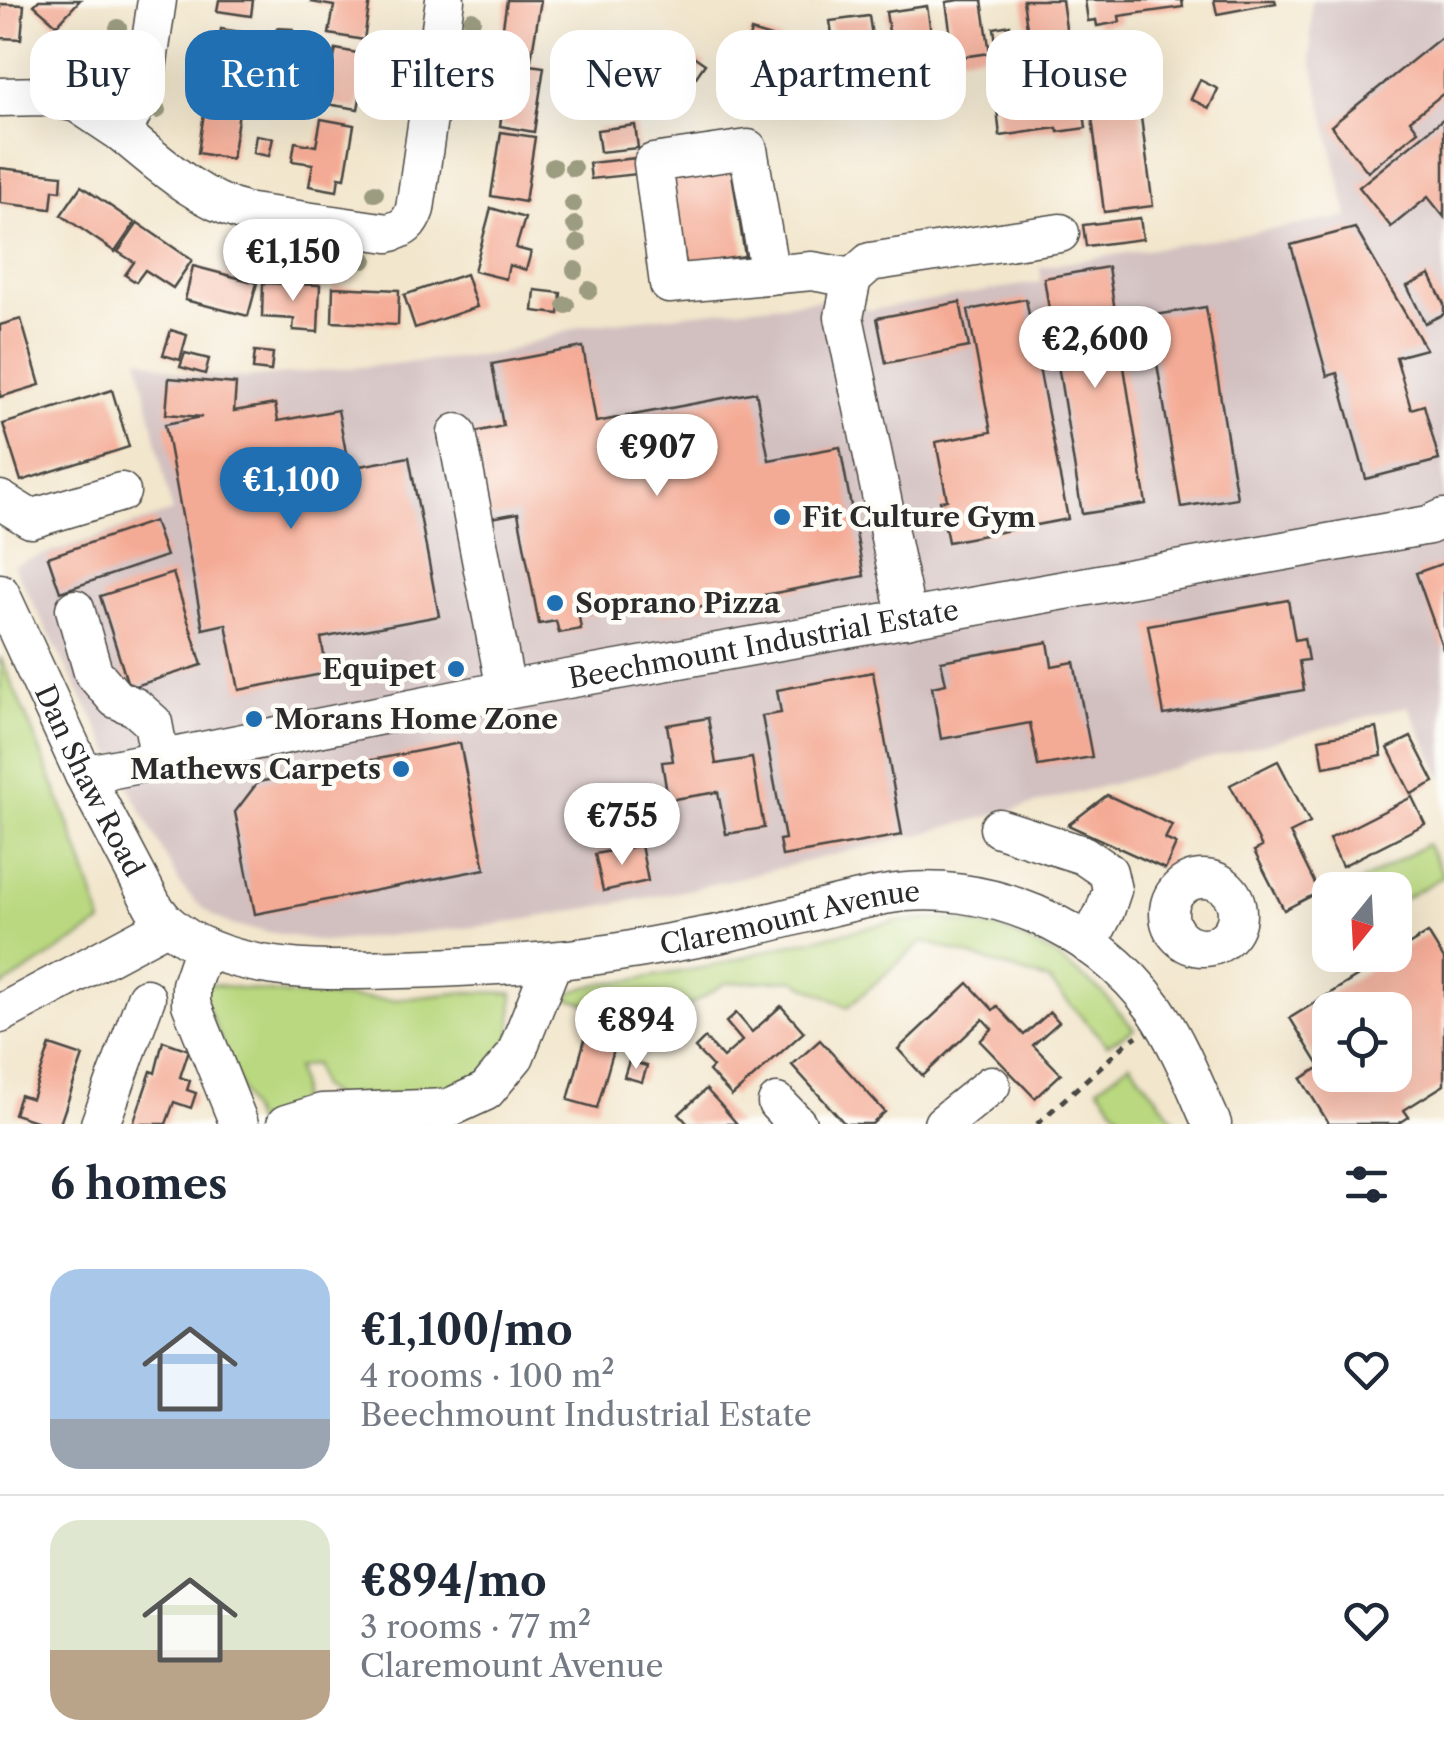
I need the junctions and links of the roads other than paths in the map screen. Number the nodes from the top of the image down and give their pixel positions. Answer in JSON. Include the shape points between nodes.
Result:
{"nodes":[{"id":1,"x":158,"y":0,"type":"edge"},
{"id":2,"x":445,"y":0,"type":"edge"},
{"id":3,"x":0,"y":96,"type":"edge"},
{"id":4,"x":122,"y":133,"type":"junction"},
{"id":5,"x":1060,"y":233,"type":"dead end"},
{"id":6,"x":770,"y":276,"type":"dead end"},
{"id":7,"x":852,"y":278,"type":"junction"},
{"id":8,"x":457,"y":433,"type":"dead end"},
{"id":9,"x":121,"y":492,"type":"dead end"},
{"id":10,"x":0,"y":500,"type":"edge"},
{"id":11,"x":1444,"y":518,"type":"edge"},
{"id":12,"x":0,"y":593,"type":"edge"},
{"id":13,"x":75,"y":609,"type":"dead end"},
{"id":14,"x":907,"y":619,"type":"junction"},
{"id":15,"x":506,"y":690,"type":"junction"},
{"id":16,"x":160,"y":760,"type":"junction"},
{"id":17,"x":84,"y":775,"type":"junction"},
{"id":18,"x":999,"y":828,"type":"dead end"},
{"id":19,"x":168,"y":924,"type":"junction"},
{"id":20,"x":1185,"y":943,"type":"dead end"},
{"id":21,"x":1088,"y":944,"type":"junction"},
{"id":22,"x":204,"y":947,"type":"junction"},
{"id":23,"x":553,"y":960,"type":"junction"},
{"id":24,"x":1133,"y":982,"type":"junction"},
{"id":25,"x":146,"y":998,"type":"dead end"},
{"id":26,"x":0,"y":1014,"type":"edge"},
{"id":27,"x":992,"y":1085,"type":"dead end"},
{"id":28,"x":100,"y":1124,"type":"edge"},
{"id":29,"x":239,"y":1124,"type":"edge"},
{"id":30,"x":286,"y":1124,"type":"edge"},
{"id":31,"x":943,"y":1124,"type":"edge"},
{"id":32,"x":1212,"y":1124,"type":"edge"}],
"edges":[{"from":1,"to":4,"type":"street","via":[[144,89]]},
{"from":2,"to":4,"type":"street","via":[[416,209],[403,229],[388,234],[225,206]]},
{"from":3,"to":4,"type":"street","via":[[77,103]]},
{"from":5,"to":7,"type":"street","via":[[870,262]]},
{"from":6,"to":7,"type":"street","via":[[812,271]]},
{"from":7,"to":14,"type":"street","via":[[844,317]]},
{"from":8,"to":15,"type":"street"},
{"from":9,"to":10,"type":"street","via":[[31,519]]},
{"from":11,"to":14,"type":"street","name":"Beechmount Industrial Estate"},
{"from":12,"to":17,"type":"street","name":"Dan Shaw Road"},
{"from":13,"to":16,"type":"street","via":[[93,672],[116,699],[153,723]]},
{"from":14,"to":15,"type":"street","name":"Beechmount Industrial Estate"},
{"from":15,"to":16,"type":"street","name":"Beechmount Industrial Estate"},
{"from":16,"to":17,"type":"street","name":"Beechmount Industrial Estate"},
{"from":17,"to":19,"type":"street","name":"Dan Shaw Road"},
{"from":18,"to":21,"type":"street","via":[[1083,855],[1108,872],[1106,912]]},
{"from":19,"to":22,"type":"street","name":"Dan Shaw Road"},
{"from":19,"to":26,"type":"street"},
{"from":20,"to":24,"type":"street"},
{"from":21,"to":23,"type":"street","name":"Claremount Avenue","via":[[1006,904],[926,891],[886,894],[724,934]]},
{"from":21,"to":24,"type":"street","name":"Claremount Avenue"},
{"from":22,"to":23,"type":"street","name":"Claremount Avenue","via":[[324,971]]},
{"from":22,"to":29,"type":"street","via":[[191,1004]]},
{"from":23,"to":30,"type":"street","via":[[515,1056],[486,1091],[449,1108],[322,1113]]},
{"from":24,"to":32,"type":"street","name":"Claremount Avenue","via":[[1174,1044]]},
{"from":25,"to":28,"type":"street"},
{"from":27,"to":31,"type":"street"}]}
